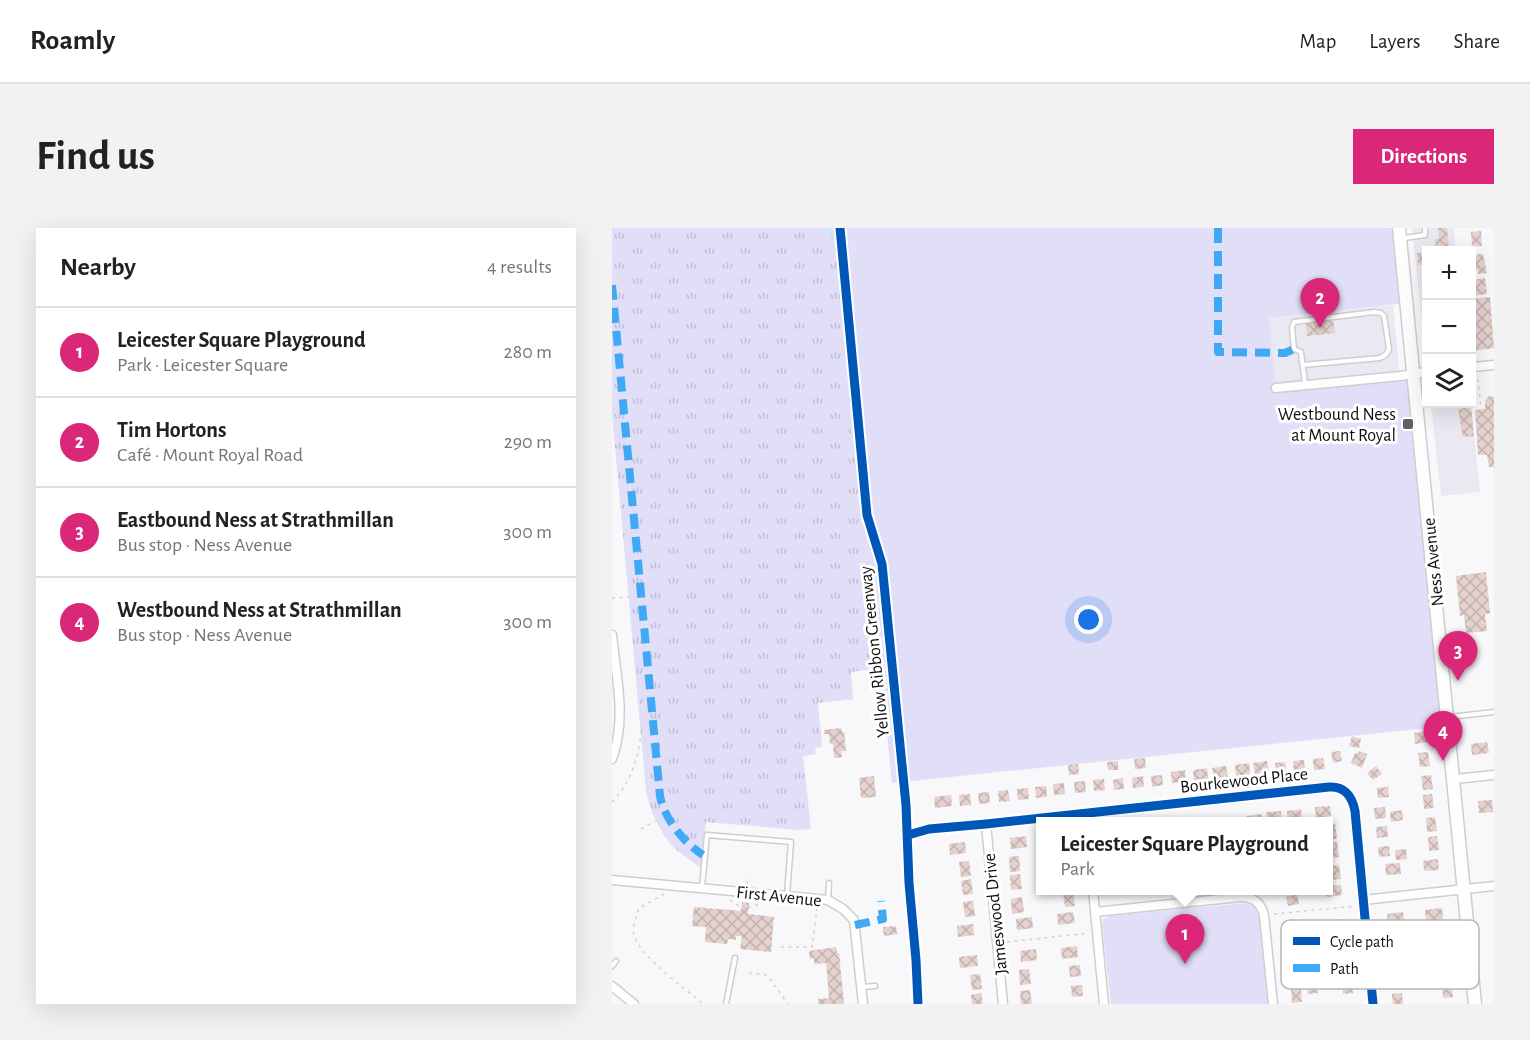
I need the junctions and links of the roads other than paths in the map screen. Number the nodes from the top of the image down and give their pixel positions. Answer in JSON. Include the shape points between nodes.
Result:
{"nodes":[{"id":1,"x":1425,"y":228,"type":"edge"},
{"id":2,"x":1400,"y":234,"type":"edge"},
{"id":3,"x":1303,"y":365,"type":"junction"},
{"id":4,"x":1494,"y":365,"type":"edge"},
{"id":5,"x":1476,"y":367,"type":"edge"},
{"id":6,"x":1420,"y":372,"type":"edge"},
{"id":7,"x":1305,"y":385,"type":"junction"},
{"id":8,"x":1276,"y":388,"type":"dead end"},
{"id":9,"x":612,"y":635,"type":"edge"},
{"id":10,"x":1494,"y":712,"type":"edge"},
{"id":11,"x":1448,"y":717,"type":"junction"},
{"id":12,"x":612,"y":759,"type":"edge"},
{"id":13,"x":1494,"y":775,"type":"edge"},
{"id":14,"x":1454,"y":779,"type":"junction"},
{"id":15,"x":1086,"y":817,"type":"edge"},
{"id":16,"x":1036,"y":820,"type":"edge"},
{"id":17,"x":986,"y":824,"type":"junction"},
{"id":18,"x":929,"y":829,"type":"dead end"},
{"id":19,"x":612,"y":880,"type":"edge"},
{"id":20,"x":829,"y":883,"type":"dead end"},
{"id":21,"x":1494,"y":886,"type":"edge"},
{"id":22,"x":702,"y":888,"type":"junction"},
{"id":23,"x":1465,"y":889,"type":"junction"},
{"id":24,"x":1093,"y":895,"type":"edge"},
{"id":25,"x":787,"y":896,"type":"junction"},
{"id":26,"x":828,"y":900,"type":"junction"},
{"id":27,"x":1364,"y":903,"type":"junction"},
{"id":28,"x":1095,"y":912,"type":"junction"},
{"id":29,"x":1366,"y":920,"type":"edge"},
{"id":30,"x":1468,"y":920,"type":"edge"},
{"id":31,"x":735,"y":958,"type":"dead end"},
{"id":32,"x":616,"y":962,"type":"dead end"},
{"id":33,"x":612,"y":966,"type":"edge"},
{"id":34,"x":612,"y":986,"type":"edge"},
{"id":35,"x":875,"y":986,"type":"dead end"},
{"id":36,"x":861,"y":987,"type":"junction"},
{"id":37,"x":1372,"y":989,"type":"edge"},
{"id":38,"x":1474,"y":989,"type":"edge"},
{"id":39,"x":634,"y":1004,"type":"edge"},
{"id":40,"x":726,"y":1004,"type":"edge"},
{"id":41,"x":863,"y":1004,"type":"edge"},
{"id":42,"x":1003,"y":1004,"type":"edge"},
{"id":43,"x":1104,"y":1004,"type":"edge"},
{"id":44,"x":1273,"y":1004,"type":"edge"},
{"id":45,"x":1373,"y":1004,"type":"edge"},
{"id":46,"x":1475,"y":1004,"type":"edge"}],
"edges":[{"from":1,"to":2,"type":"lane","via":[[1425,235]]},
{"from":2,"to":6,"type":"main road","name":"Ness Avenue"},
{"from":3,"to":3,"type":"lane","via":[[1385,356],[1389,349],[1383,314],[1296,321],[1292,327],[1294,349],[1301,352]]},
{"from":3,"to":7,"type":"lane"},
{"from":4,"to":5,"type":"street"},
{"from":6,"to":7,"type":"street"},
{"from":6,"to":11,"type":"main road","name":"Ness Avenue"},
{"from":7,"to":8,"type":"street"},
{"from":9,"to":12,"type":"street","via":[[620,714]]},
{"from":10,"to":11,"type":"lane"},
{"from":11,"to":14,"type":"main road","name":"Ness Avenue"},
{"from":13,"to":14,"type":"street"},
{"from":14,"to":23,"type":"main road","name":"Ness Avenue"},
{"from":15,"to":27,"type":"street","name":"Bourkewood Place","via":[[1342,788],[1354,804]]},
{"from":16,"to":17,"type":"street","name":"Bourkewood Place"},
{"from":17,"to":18,"type":"street","name":"Bourkewood Place"},
{"from":17,"to":42,"type":"street","name":"Jameswood Drive"},
{"from":19,"to":22,"type":"street","name":"First Avenue"},
{"from":20,"to":26,"type":"lane"},
{"from":21,"to":23,"type":"street"},
{"from":22,"to":25,"type":"street","name":"First Avenue"},
{"from":22,"to":25,"type":"lane","via":[[707,835],[791,842]]},
{"from":23,"to":27,"type":"street"},
{"from":23,"to":30,"type":"main road","name":"Ness Avenue"},
{"from":24,"to":28,"type":"street"},
{"from":25,"to":26,"type":"street","name":"First Avenue"},
{"from":26,"to":36,"type":"street","name":"First Avenue","via":[[854,920]]},
{"from":27,"to":29,"type":"street","name":"Bourkewood Place"},
{"from":28,"to":43,"type":"street"},
{"from":28,"to":44,"type":"street","via":[[1245,897],[1256,900],[1264,915]]},
{"from":31,"to":40,"type":"lane"},
{"from":32,"to":33,"type":"lane"},
{"from":34,"to":39,"type":"street"},
{"from":35,"to":36,"type":"lane"},
{"from":36,"to":41,"type":"street","name":"First Avenue"},
{"from":37,"to":45,"type":"street","name":"Bourkewood Place"},
{"from":38,"to":46,"type":"main road","name":"Ness Avenue"}]}
